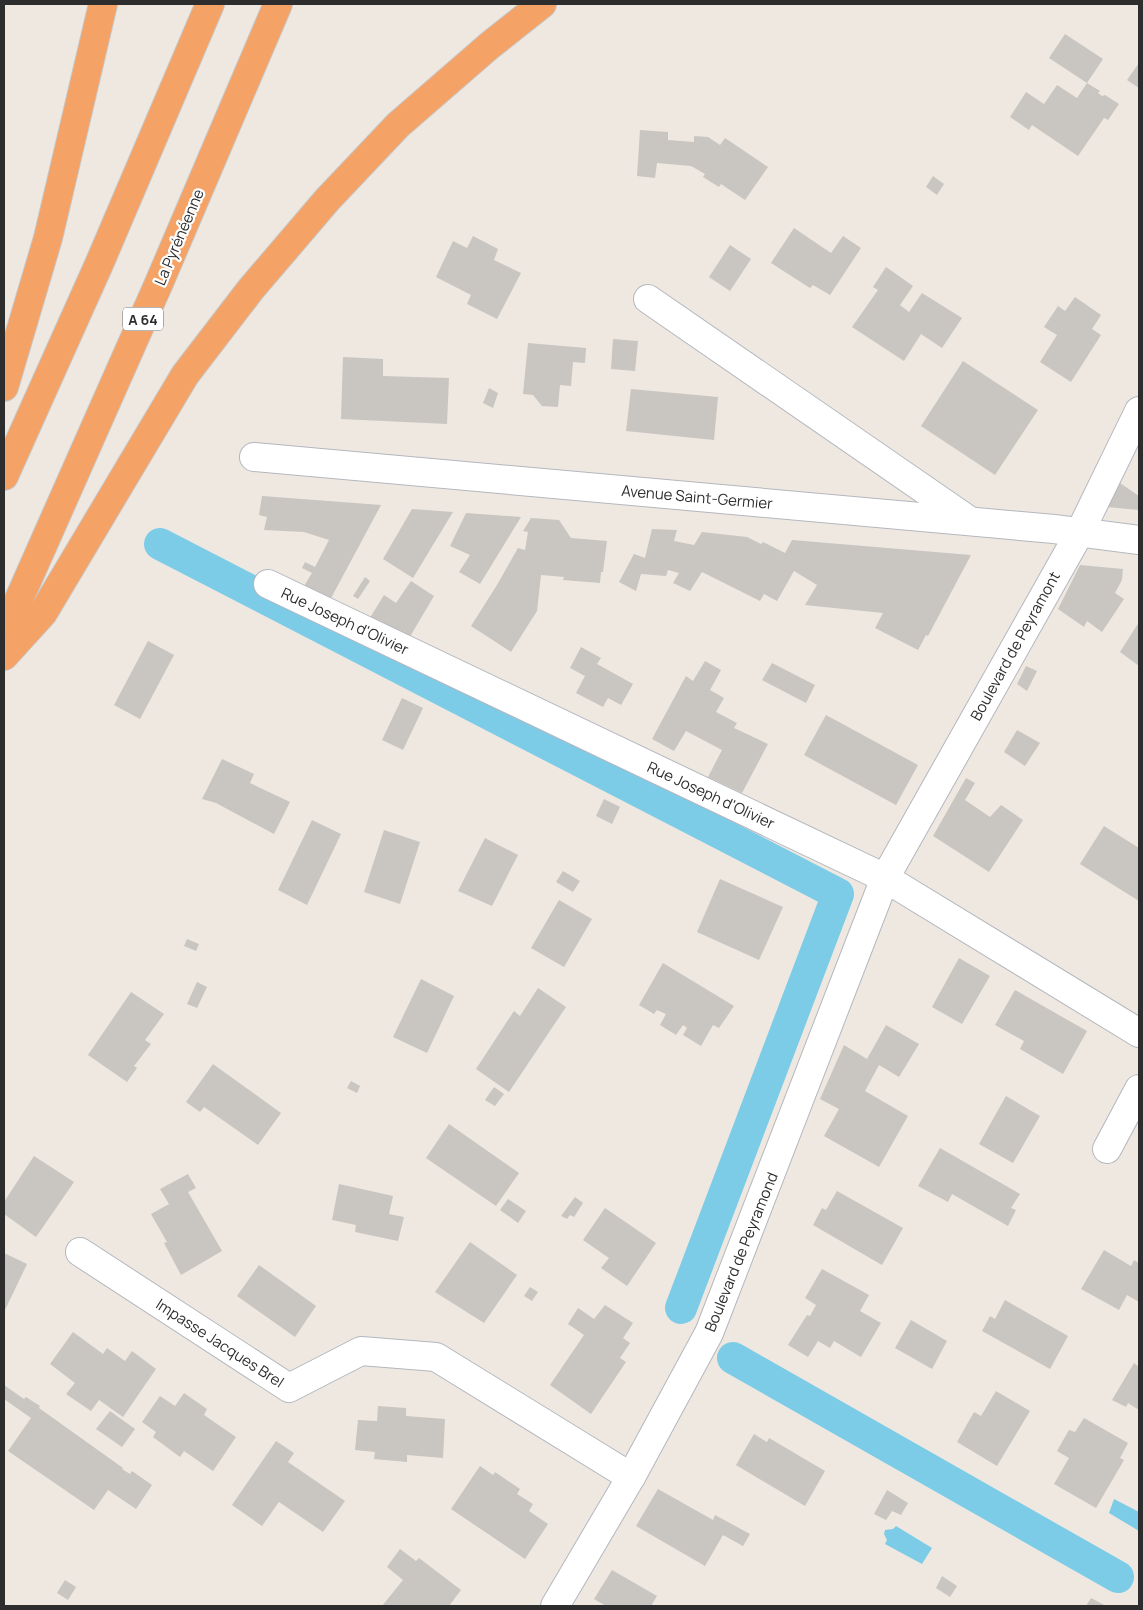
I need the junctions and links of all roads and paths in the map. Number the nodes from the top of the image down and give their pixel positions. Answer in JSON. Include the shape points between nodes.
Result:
{"nodes":[{"id":1,"x":103,"y":4,"type":"edge"},
{"id":2,"x":210,"y":4,"type":"edge"},
{"id":3,"x":278,"y":4,"type":"edge"},
{"id":4,"x":542,"y":4,"type":"edge"},
{"id":5,"x":648,"y":299,"type":"dead end"},
{"id":6,"x":4,"y":386,"type":"edge"},
{"id":7,"x":1139,"y":411,"type":"edge"},
{"id":8,"x":254,"y":457,"type":"dead end"},
{"id":9,"x":4,"y":476,"type":"edge"},
{"id":10,"x":971,"y":522,"type":"junction"},
{"id":11,"x":1080,"y":532,"type":"junction"},
{"id":12,"x":1139,"y":540,"type":"edge"},
{"id":13,"x":268,"y":584,"type":"dead end"},
{"id":14,"x":4,"y":633,"type":"edge"},
{"id":15,"x":4,"y":656,"type":"edge"},
{"id":16,"x":886,"y":878,"type":"junction"},
{"id":17,"x":1139,"y":1033,"type":"edge"},
{"id":18,"x":1139,"y":1089,"type":"edge"},
{"id":19,"x":1107,"y":1149,"type":"dead end"},
{"id":20,"x":80,"y":1252,"type":"dead end"},
{"id":21,"x":631,"y":1477,"type":"junction"},
{"id":22,"x":555,"y":1606,"type":"edge"}],
"edges":[{"from":1,"to":6,"type":"highway","via":[[48,238]]},
{"from":2,"to":9,"type":"highway"},
{"from":3,"to":14,"type":"highway","name":"La Pyrénéenne","number":"A 64"},
{"from":4,"to":15,"type":"highway","via":[[398,126],[327,200],[251,289],[185,375],[43,613]]},
{"from":5,"to":10,"type":"street"},
{"from":7,"to":11,"type":"street","name":"Boulevard de Peyramont"},
{"from":8,"to":10,"type":"street","name":"Avenue Saint-Germier"},
{"from":10,"to":11,"type":"street","name":"Avenue Saint-Germier"},
{"from":11,"to":12,"type":"street","name":"Avenue Saint-Germier"},
{"from":11,"to":16,"type":"street","name":"Boulevard de Peyramont"},
{"from":13,"to":16,"type":"street","name":"Rue Joseph d'Olivier"},
{"from":16,"to":17,"type":"street","name":"Rue Joseph d'Olivier"},
{"from":16,"to":21,"type":"street","name":"Boulevard de Peyramond","via":[[709,1333]]},
{"from":18,"to":19,"type":"street"},
{"from":20,"to":21,"type":"street","name":"Impasse Jacques Brel","via":[[289,1388],[361,1351],[436,1357]]},
{"from":21,"to":22,"type":"street","name":"Boulevard de Peyramond"}]}
